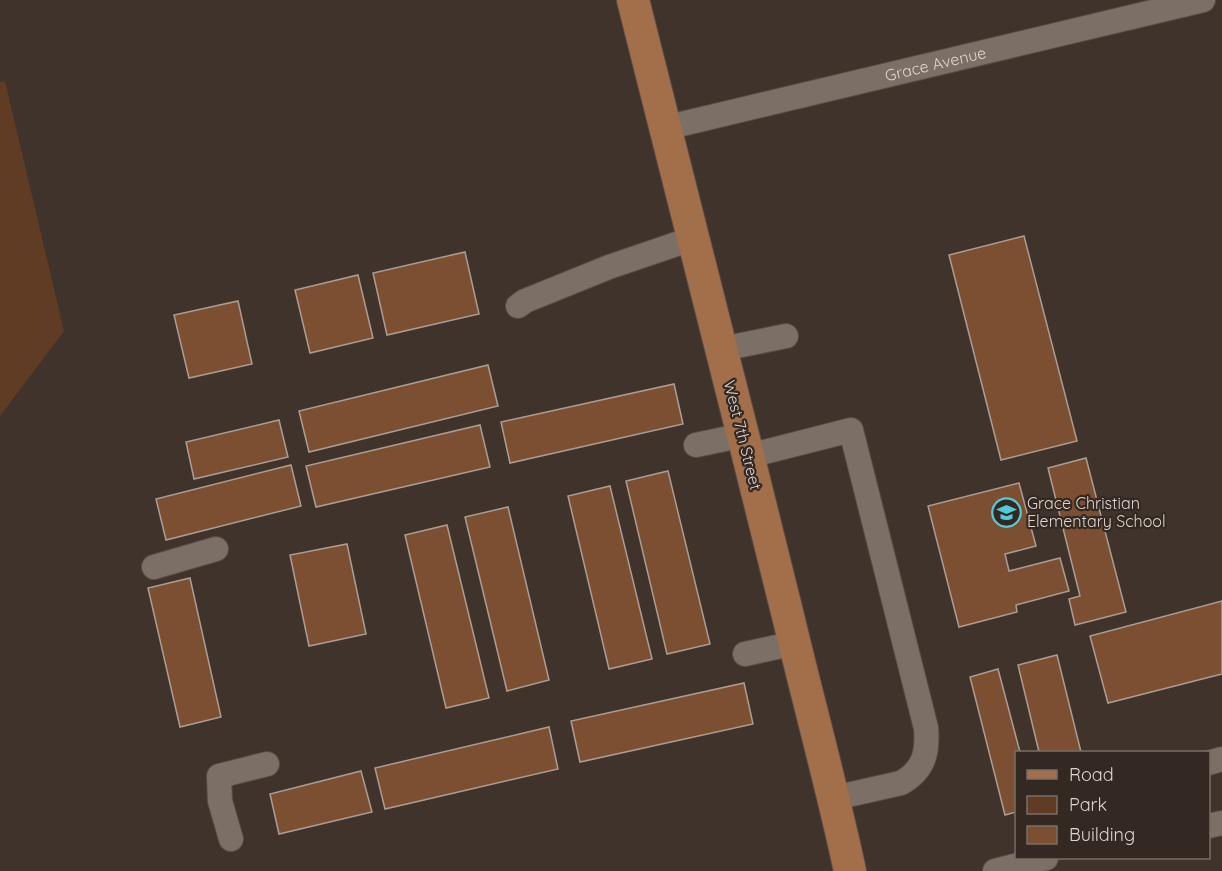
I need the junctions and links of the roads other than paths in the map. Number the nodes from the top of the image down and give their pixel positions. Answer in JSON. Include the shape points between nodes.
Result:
{"nodes":[{"id":1,"x":633,"y":0,"type":"edge"},
{"id":2,"x":1203,"y":0,"type":"edge"},
{"id":3,"x":665,"y":129,"type":"junction"},
{"id":4,"x":694,"y":238,"type":"junction"},
{"id":5,"x":519,"y":306,"type":"dead end"},
{"id":6,"x":786,"y":336,"type":"dead end"},
{"id":7,"x":722,"y":349,"type":"junction"},
{"id":8,"x":696,"y":445,"type":"dead end"},
{"id":9,"x":746,"y":446,"type":"junction"},
{"id":10,"x":216,"y":549,"type":"dead end"},
{"id":11,"x":154,"y":567,"type":"dead end"},
{"id":12,"x":795,"y":643,"type":"junction"},
{"id":13,"x":745,"y":654,"type":"dead end"},
{"id":14,"x":267,"y":764,"type":"dead end"},
{"id":15,"x":834,"y":798,"type":"junction"},
{"id":16,"x":231,"y":840,"type":"dead end"},
{"id":17,"x":1042,"y":859,"type":"edge"},
{"id":18,"x":850,"y":871,"type":"edge"},
{"id":19,"x":994,"y":871,"type":"edge"}],
"edges":[{"from":1,"to":3,"type":"main road","name":"West 7th Street"},
{"from":2,"to":3,"type":"street","name":"Grace Avenue"},
{"from":3,"to":4,"type":"main road","name":"West 7th Street"},
{"from":4,"to":5,"type":"street","via":[[609,267]]},
{"from":4,"to":7,"type":"main road","name":"West 7th Street"},
{"from":6,"to":7,"type":"street"},
{"from":7,"to":9,"type":"main road","name":"West 7th Street"},
{"from":8,"to":9,"type":"street"},
{"from":9,"to":12,"type":"main road","name":"West 7th Street"},
{"from":9,"to":15,"type":"street","via":[[851,430],[872,510],[926,728],[927,746],[920,767],[901,783]]},
{"from":10,"to":11,"type":"street"},
{"from":12,"to":13,"type":"street"},
{"from":12,"to":15,"type":"main road","name":"West 7th Street"},
{"from":14,"to":16,"type":"street","via":[[219,776],[220,801]]},
{"from":15,"to":18,"type":"main road","name":"West 7th Street"},
{"from":17,"to":19,"type":"street"}]}
